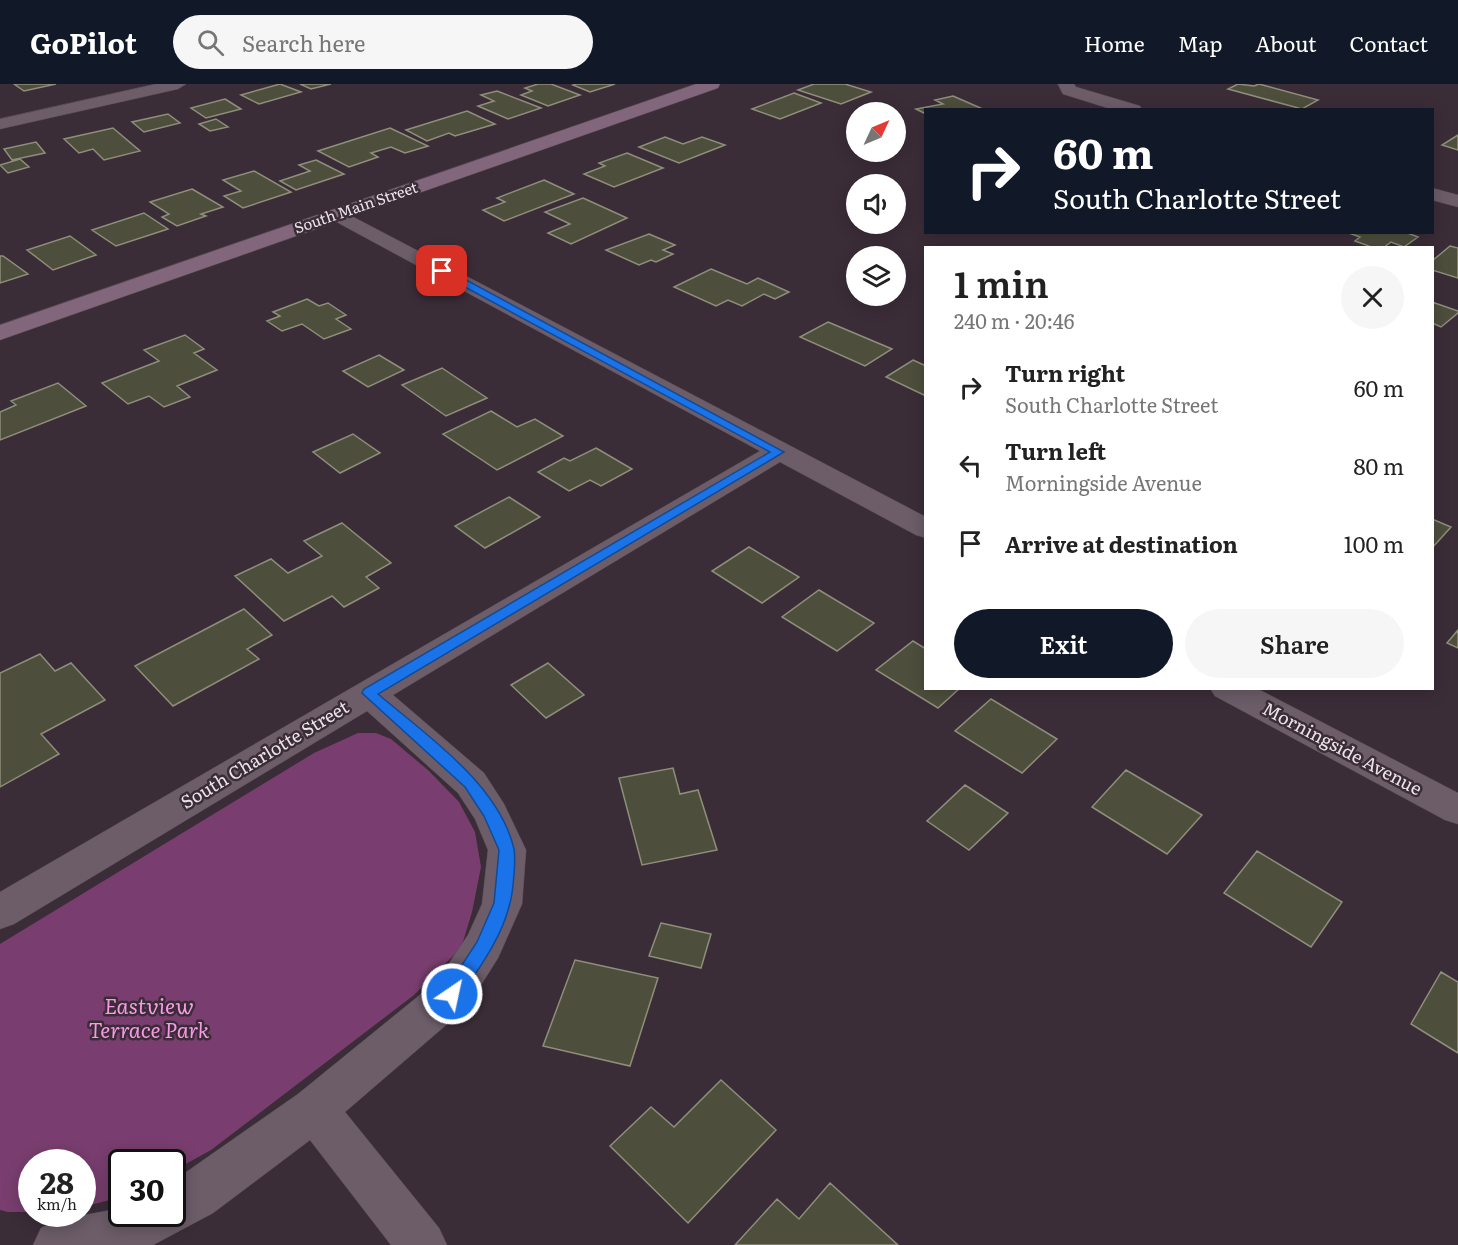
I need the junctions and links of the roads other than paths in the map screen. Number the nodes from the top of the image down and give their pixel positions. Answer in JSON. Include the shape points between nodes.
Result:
{"nodes":[{"id":1,"x":178,"y":84,"type":"edge"},
{"id":2,"x":712,"y":84,"type":"edge"},
{"id":3,"x":1066,"y":84,"type":"edge"},
{"id":4,"x":1128,"y":108,"type":"edge"},
{"id":5,"x":0,"y":124,"type":"edge"},
{"id":6,"x":1434,"y":195,"type":"edge"},
{"id":7,"x":1458,"y":201,"type":"edge"},
{"id":8,"x":338,"y":215,"type":"junction"},
{"id":9,"x":0,"y":333,"type":"edge"},
{"id":10,"x":778,"y":452,"type":"junction"},
{"id":11,"x":924,"y":529,"type":"edge"},
{"id":12,"x":1231,"y":690,"type":"edge"},
{"id":13,"x":369,"y":693,"type":"junction"},
{"id":14,"x":1458,"y":810,"type":"edge"},
{"id":15,"x":0,"y":912,"type":"edge"},
{"id":16,"x":315,"y":1109,"type":"junction"},
{"id":17,"x":186,"y":1201,"type":"edge"},
{"id":18,"x":137,"y":1227,"type":"edge"},
{"id":19,"x":58,"y":1245,"type":"edge"},
{"id":20,"x":422,"y":1245,"type":"edge"}],
"edges":[{"from":1,"to":5,"type":"street"},
{"from":2,"to":8,"type":"main road","name":"South Main Street"},
{"from":3,"to":4,"type":"street","via":[[1069,90]]},
{"from":6,"to":7,"type":"street"},
{"from":8,"to":9,"type":"main road","name":"South Main Street"},
{"from":8,"to":10,"type":"street"},
{"from":10,"to":11,"type":"street"},
{"from":10,"to":13,"type":"street","name":"South Charlotte Street"},
{"from":12,"to":14,"type":"street","name":"Morningside Avenue"},
{"from":13,"to":15,"type":"street","name":"South Charlotte Street"},
{"from":13,"to":16,"type":"street","via":[[471,783],[491,814],[507,850],[502,903],[484,946],[452,994]]},
{"from":16,"to":17,"type":"street"},
{"from":16,"to":20,"type":"street"},
{"from":18,"to":19,"type":"street"}]}
